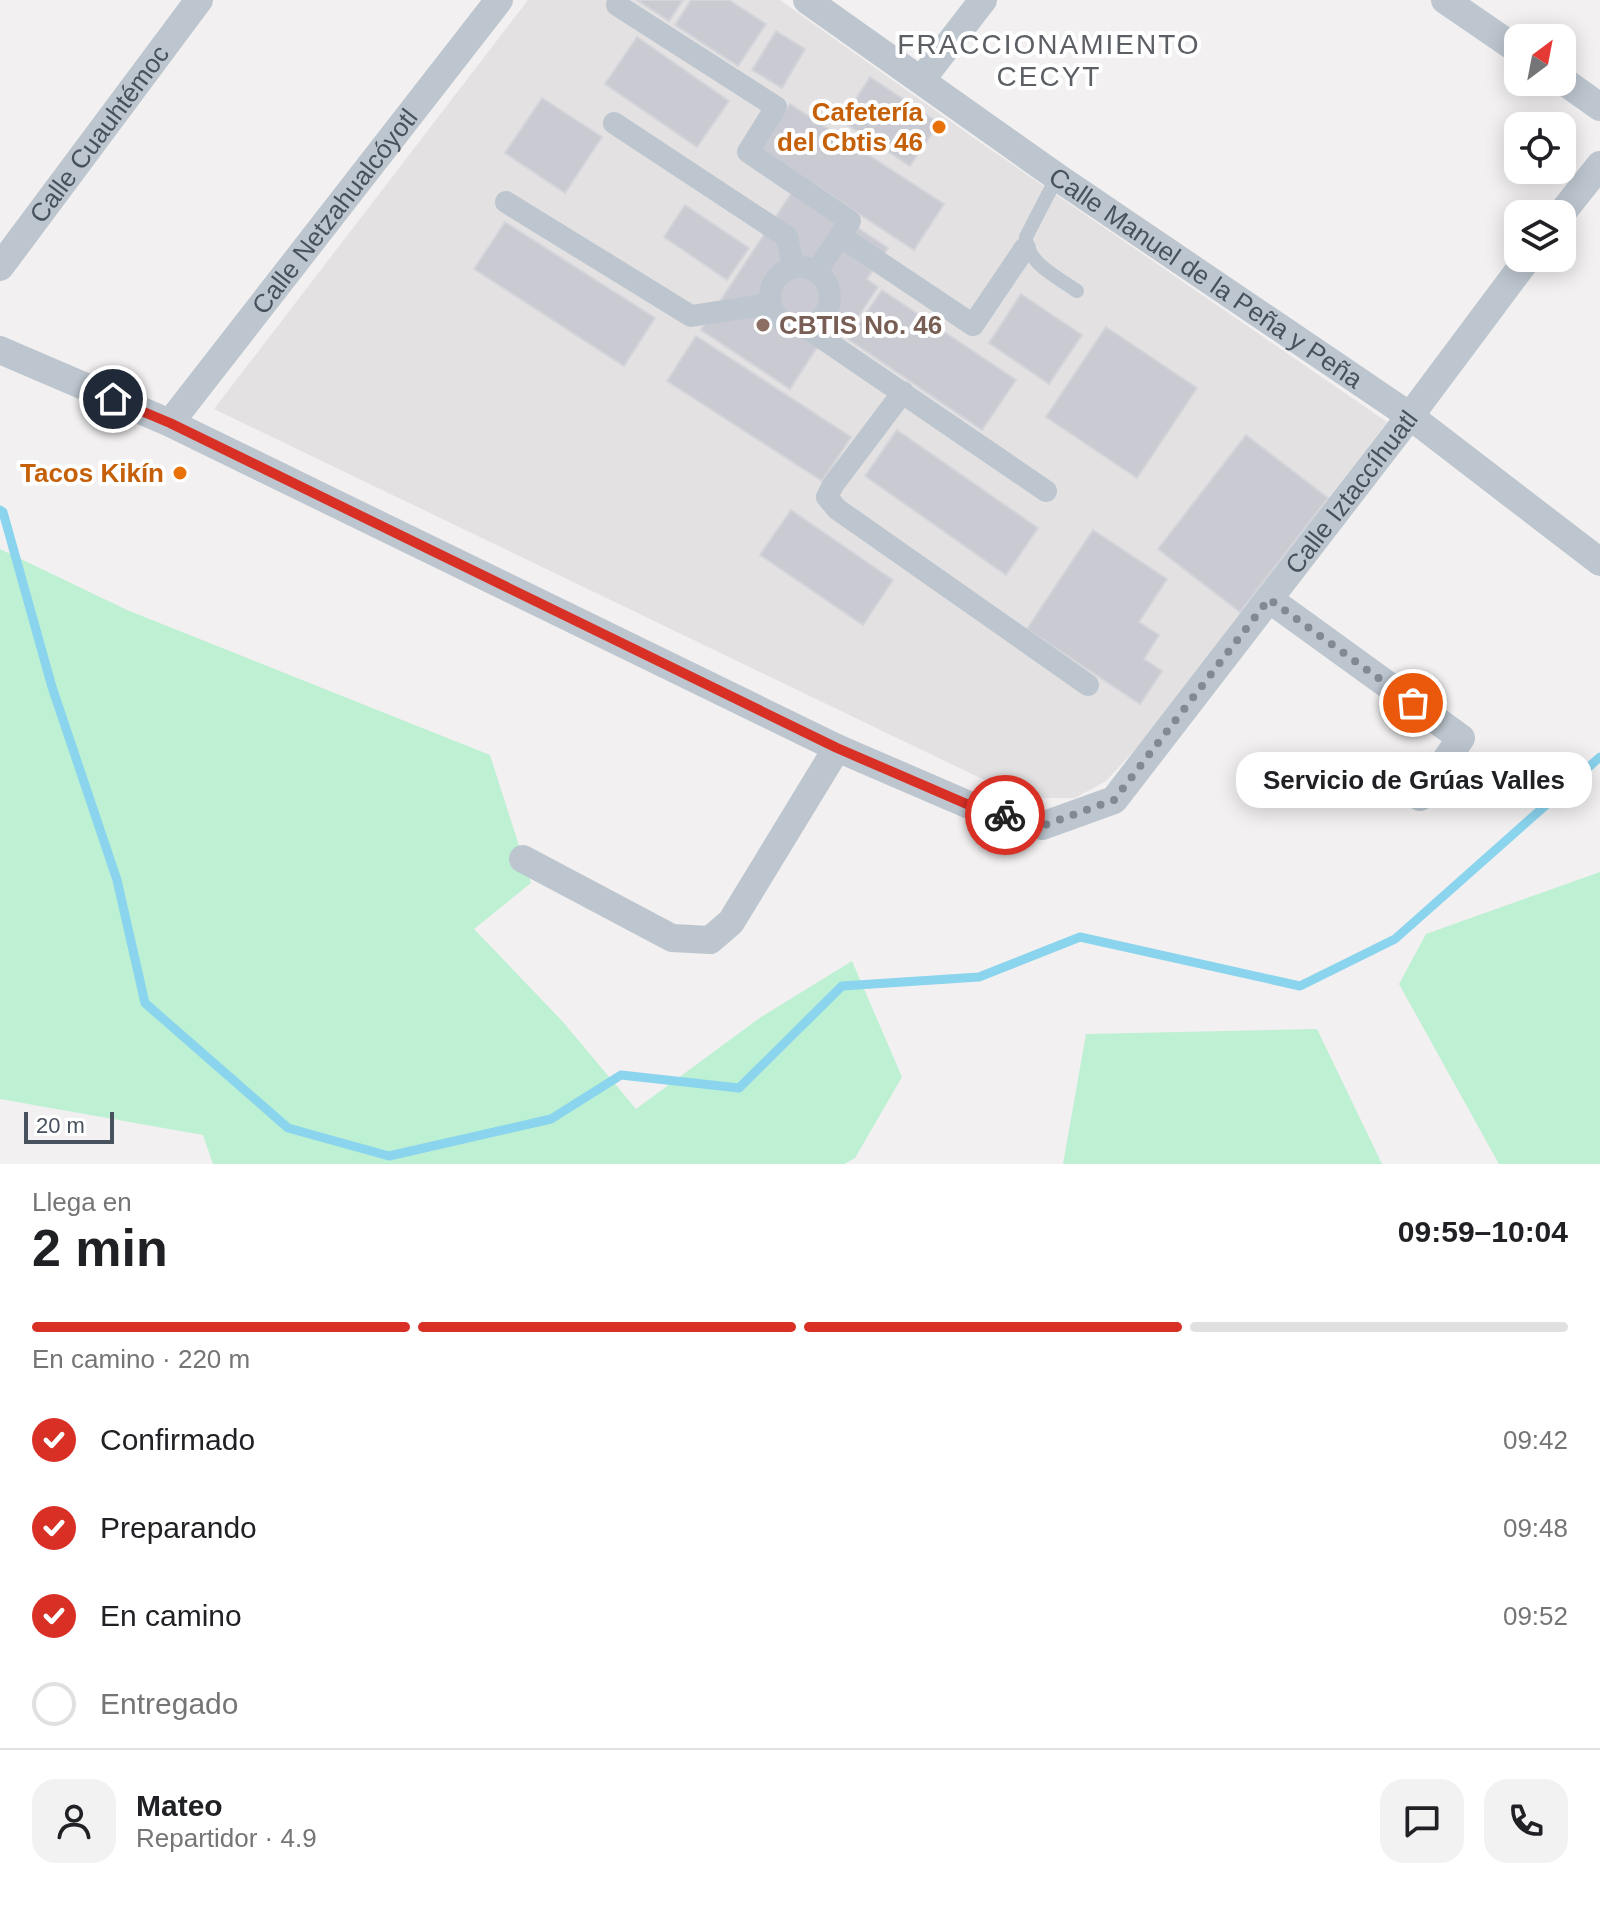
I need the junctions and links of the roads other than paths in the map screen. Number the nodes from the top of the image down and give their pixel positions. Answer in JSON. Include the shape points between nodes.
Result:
{"nodes":[{"id":1,"x":199,"y":0,"type":"edge"},
{"id":2,"x":499,"y":0,"type":"edge"},
{"id":3,"x":807,"y":0,"type":"edge"},
{"id":4,"x":983,"y":0,"type":"edge"},
{"id":5,"x":1445,"y":0,"type":"edge"},
{"id":6,"x":617,"y":5,"type":"dead end"},
{"id":7,"x":1504,"y":40,"type":"edge"},
{"id":8,"x":922,"y":79,"type":"junction"},
{"id":9,"x":1576,"y":90,"type":"edge"},
{"id":10,"x":1600,"y":107,"type":"edge"},
{"id":11,"x":614,"y":123,"type":"dead end"},
{"id":12,"x":1600,"y":165,"type":"edge"},
{"id":13,"x":1057,"y":177,"type":"junction"},
{"id":14,"x":1589,"y":199,"type":"edge"},
{"id":15,"x":506,"y":202,"type":"dead end"},
{"id":16,"x":840,"y":236,"type":"junction"},
{"id":17,"x":1025,"y":248,"type":"junction"},
{"id":18,"x":793,"y":266,"type":"junction"},
{"id":19,"x":0,"y":267,"type":"edge"},
{"id":20,"x":817,"y":271,"type":"junction"},
{"id":21,"x":1518,"y":272,"type":"edge"},
{"id":22,"x":1077,"y":291,"type":"dead end"},
{"id":23,"x":769,"y":304,"type":"junction"},
{"id":24,"x":807,"y":328,"type":"junction"},
{"id":25,"x":0,"y":350,"type":"edge"},
{"id":26,"x":903,"y":392,"type":"junction"},
{"id":27,"x":1410,"y":416,"type":"junction"},
{"id":28,"x":170,"y":423,"type":"junction"},
{"id":29,"x":1046,"y":491,"type":"dead end"},
{"id":30,"x":1600,"y":562,"type":"edge"},
{"id":31,"x":1269,"y":599,"type":"junction"},
{"id":32,"x":1088,"y":685,"type":"dead end"},
{"id":33,"x":837,"y":748,"type":"junction"},
{"id":34,"x":1420,"y":797,"type":"dead end"},
{"id":35,"x":523,"y":859,"type":"dead end"}],
"edges":[{"from":1,"to":19,"type":"street","name":"Calle Cuauhtémoc"},
{"from":2,"to":28,"type":"street","name":"Calle Netzahualcóyotl"},
{"from":3,"to":8,"type":"street","name":"Calle Manuel de la Peña y Peña"},
{"from":4,"to":8,"type":"street"},
{"from":5,"to":7,"type":"street"},
{"from":6,"to":16,"type":"street","via":[[776,107],[748,152],[850,221]]},
{"from":8,"to":13,"type":"street","name":"Calle Manuel de la Peña y Peña"},
{"from":9,"to":10,"type":"street"},
{"from":11,"to":18,"type":"street","via":[[787,237]]},
{"from":12,"to":14,"type":"street"},
{"from":13,"to":17,"type":"lane"},
{"from":13,"to":27,"type":"street","name":"Calle Manuel de la Peña y Peña"},
{"from":15,"to":23,"type":"street","via":[[691,316]]},
{"from":16,"to":17,"type":"street","via":[[973,325]]},
{"from":16,"to":20,"type":"street"},
{"from":17,"to":22,"type":"lane"},
{"from":18,"to":20,"type":"street"},
{"from":18,"to":23,"type":"street","via":[[773,280]]},
{"from":20,"to":24,"type":"street","via":[[831,290],[827,314]]},
{"from":21,"to":27,"type":"street","name":"Calle Iztaccíhuatl"},
{"from":23,"to":24,"type":"street","via":[[783,324]]},
{"from":24,"to":26,"type":"street"},
{"from":25,"to":28,"type":"street"},
{"from":26,"to":29,"type":"street"},
{"from":26,"to":32,"type":"street","via":[[827,497]]},
{"from":27,"to":30,"type":"street","name":"Calle Manuel de la Peña y Peña"},
{"from":27,"to":31,"type":"street","name":"Calle Iztaccíhuatl"},
{"from":28,"to":33,"type":"street"},
{"from":31,"to":33,"type":"street","name":"Calle Iztaccíhuatl","via":[[1114,800],[1042,826],[969,805]]},
{"from":31,"to":34,"type":"street","via":[[1461,738]]},
{"from":33,"to":35,"type":"street","via":[[731,922],[710,940],[672,938]]}]}
